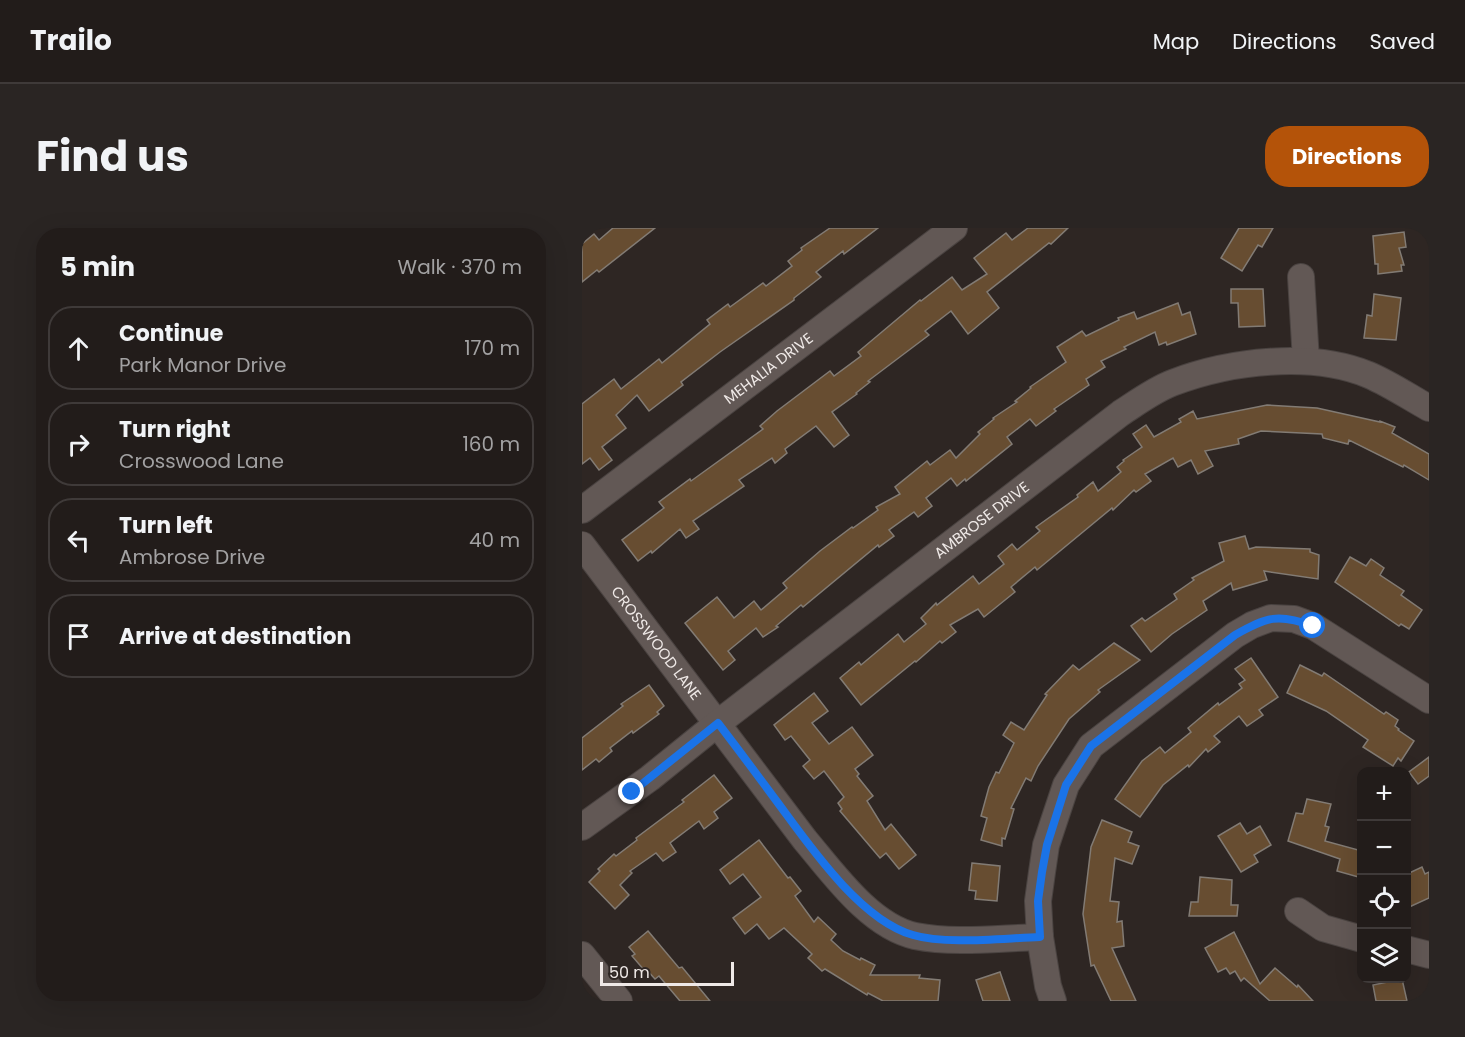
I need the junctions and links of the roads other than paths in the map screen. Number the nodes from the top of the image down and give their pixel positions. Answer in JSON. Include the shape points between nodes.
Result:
{"nodes":[{"id":1,"x":954,"y":228,"type":"edge"},
{"id":2,"x":1301,"y":277,"type":"dead end"},
{"id":3,"x":1306,"y":361,"type":"junction"},
{"id":4,"x":1429,"y":408,"type":"edge"},
{"id":5,"x":582,"y":510,"type":"edge"},
{"id":6,"x":582,"y":544,"type":"edge"},
{"id":7,"x":1429,"y":699,"type":"edge"},
{"id":8,"x":718,"y":723,"type":"junction"},
{"id":9,"x":582,"y":827,"type":"edge"},
{"id":10,"x":1298,"y":911,"type":"dead end"},
{"id":11,"x":1040,"y":937,"type":"junction"},
{"id":12,"x":1357,"y":938,"type":"edge"},
{"id":13,"x":1411,"y":950,"type":"edge"},
{"id":14,"x":582,"y":955,"type":"edge"},
{"id":15,"x":1429,"y":955,"type":"edge"},
{"id":16,"x":619,"y":1001,"type":"edge"},
{"id":17,"x":1053,"y":1001,"type":"edge"}],
"edges":[{"from":1,"to":5,"type":"street","name":"MEHALIA DRIVE"},
{"from":2,"to":3,"type":"street"},
{"from":3,"to":4,"type":"street","name":"AMBROSE DRIVE","via":[[1367,375]]},
{"from":3,"to":8,"type":"street","name":"AMBROSE DRIVE","via":[[1235,365],[1156,390]]},
{"from":6,"to":8,"type":"street","name":"CROSSWOOD LANE"},
{"from":7,"to":11,"type":"street","via":[[1335,639],[1294,619],[1271,618],[1235,635],[1091,746],[1066,785],[1049,835],[1038,901]]},
{"from":8,"to":9,"type":"street","name":"AMBROSE DRIVE"},
{"from":8,"to":11,"type":"street","name":"CROSSWOOD LANE","via":[[805,840],[876,916],[913,936],[936,939]]},
{"from":10,"to":12,"type":"street","via":[[1323,928]]},
{"from":11,"to":17,"type":"street"},
{"from":13,"to":15,"type":"street"},
{"from":14,"to":16,"type":"street"}]}
